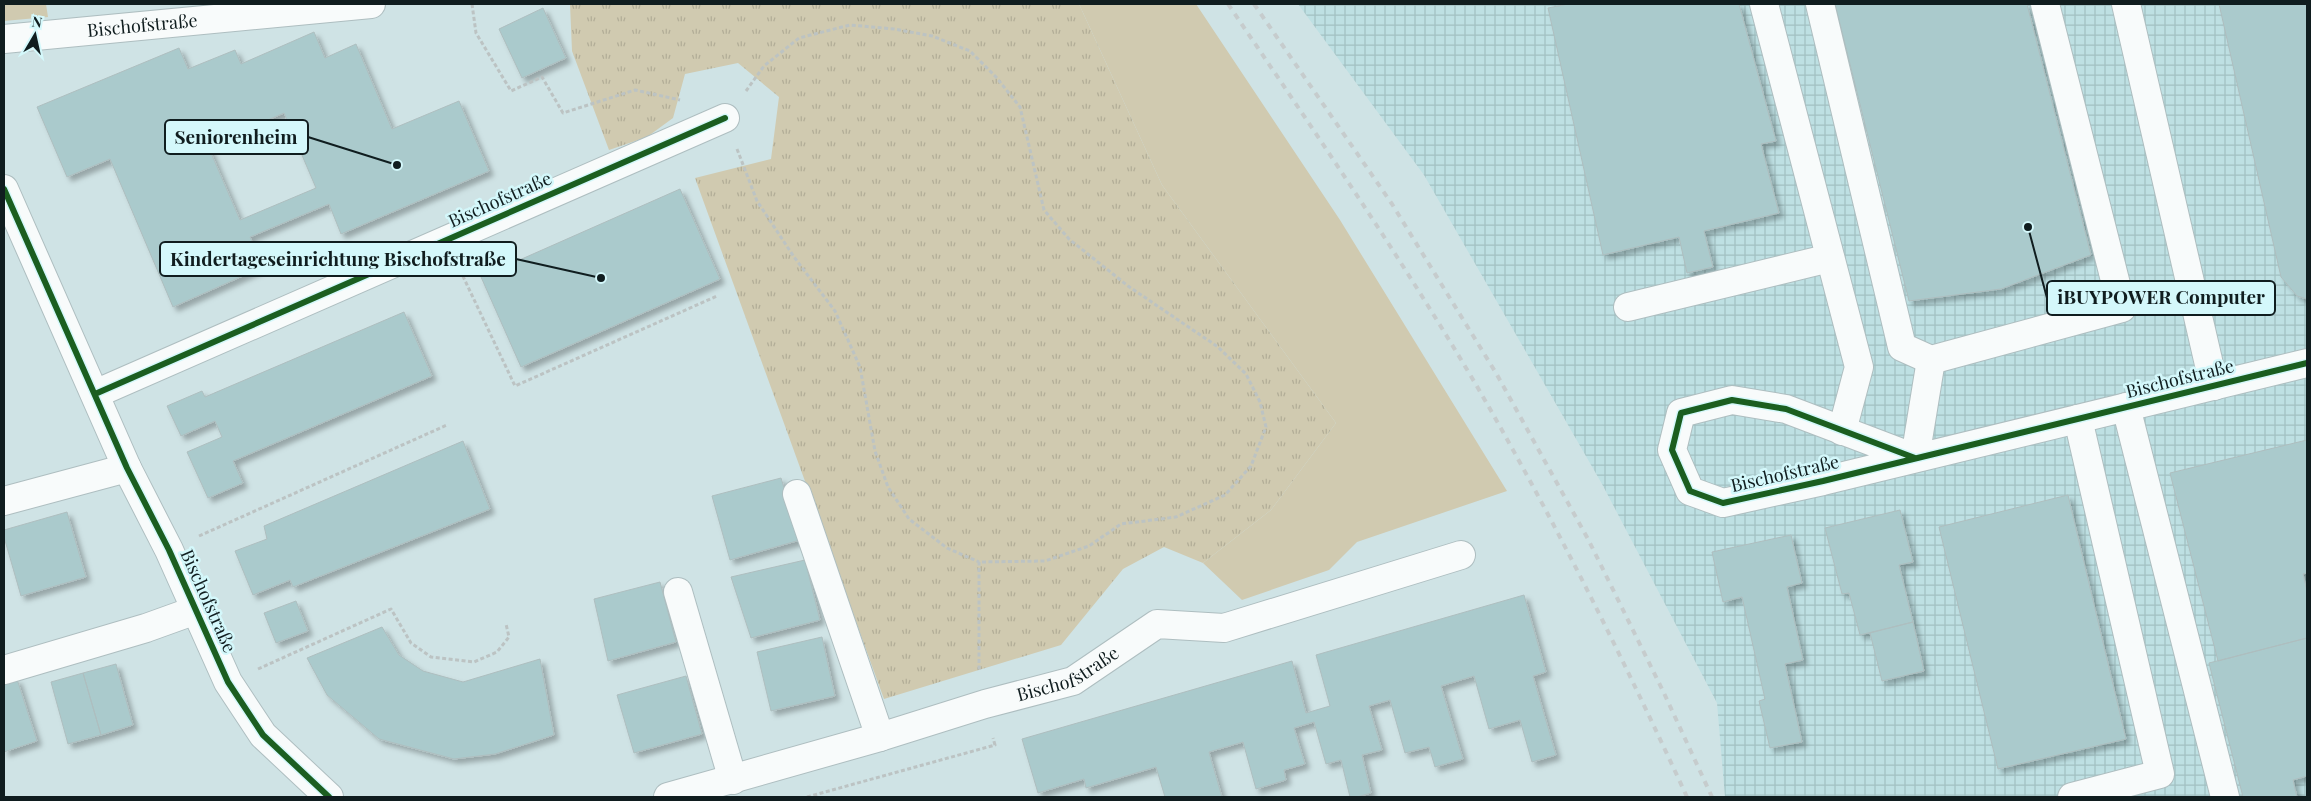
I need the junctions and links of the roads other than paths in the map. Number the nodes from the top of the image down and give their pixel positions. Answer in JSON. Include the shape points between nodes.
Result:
{"nodes":[{"id":1,"x":371,"y":4,"type":"edge"},
{"id":2,"x":1764,"y":4,"type":"edge"},
{"id":3,"x":1820,"y":4,"type":"edge"},
{"id":4,"x":2045,"y":4,"type":"edge"},
{"id":5,"x":2126,"y":4,"type":"edge"},
{"id":6,"x":4,"y":39,"type":"edge"},
{"id":7,"x":725,"y":118,"type":"road end"},
{"id":8,"x":4,"y":189,"type":"edge"},
{"id":9,"x":1830,"y":258,"type":"junction"},
{"id":10,"x":1628,"y":306,"type":"dead end"},
{"id":11,"x":1931,"y":360,"type":"junction"},
{"id":12,"x":2307,"y":364,"type":"edge"},
{"id":13,"x":2214,"y":386,"type":"junction"},
{"id":14,"x":95,"y":394,"type":"junction"},
{"id":15,"x":2126,"y":408,"type":"junction"},
{"id":16,"x":2078,"y":419,"type":"junction"},
{"id":17,"x":1842,"y":431,"type":"junction"},
{"id":18,"x":1915,"y":458,"type":"junction"},
{"id":19,"x":127,"y":468,"type":"junction"},
{"id":20,"x":796,"y":494,"type":"dead end"},
{"id":21,"x":4,"y":501,"type":"edge"},
{"id":22,"x":1461,"y":555,"type":"dead end"},
{"id":23,"x":678,"y":592,"type":"dead end"},
{"id":24,"x":196,"y":610,"type":"junction"},
{"id":25,"x":4,"y":670,"type":"edge"},
{"id":26,"x":880,"y":738,"type":"junction"},
{"id":27,"x":732,"y":780,"type":"junction"},
{"id":28,"x":328,"y":797,"type":"edge"},
{"id":29,"x":668,"y":797,"type":"edge"},
{"id":30,"x":2072,"y":797,"type":"edge"},
{"id":31,"x":2225,"y":797,"type":"edge"}],
"edges":[{"from":1,"to":6,"type":"street","name":"Bischofstraße"},
{"from":2,"to":9,"type":"street"},
{"from":3,"to":11,"type":"street","via":[[1902,347]]},
{"from":4,"to":11,"type":"street","via":[[2122,308]]},
{"from":5,"to":13,"type":"street","name":"Bischofstraße"},
{"from":7,"to":14,"type":"street","name":"Bischofstraße"},
{"from":8,"to":14,"type":"street","name":"Bischofstraße"},
{"from":9,"to":10,"type":"street"},
{"from":9,"to":17,"type":"street","via":[[1859,367]]},
{"from":11,"to":18,"type":"street"},
{"from":12,"to":13,"type":"street","name":"Bischofstraße"},
{"from":13,"to":15,"type":"street","name":"Bischofstraße"},
{"from":14,"to":19,"type":"street","name":"Bischofstraße"},
{"from":15,"to":16,"type":"street","name":"Bischofstraße"},
{"from":15,"to":31,"type":"street"},
{"from":16,"to":18,"type":"street","name":"Bischofstraße"},
{"from":16,"to":30,"type":"street","via":[[2160,774]]},
{"from":17,"to":18,"type":"street","name":"Bischofstraße"},
{"from":17,"to":18,"type":"street","name":"Bischofstraße","via":[[1786,409],[1732,400],[1681,413],[1672,450],[1690,491],[1722,503]]},
{"from":19,"to":21,"type":"street"},
{"from":19,"to":24,"type":"street","name":"Bischofstraße"},
{"from":20,"to":26,"type":"street"},
{"from":22,"to":26,"type":"street","name":"Bischofstraße","via":[[1224,628],[1156,624],[1073,681],[985,704]]},
{"from":23,"to":27,"type":"street"},
{"from":24,"to":25,"type":"street"},
{"from":24,"to":28,"type":"street","name":"Bischofstraße","via":[[228,682],[264,735]]},
{"from":26,"to":27,"type":"street","name":"Bischofstraße"},
{"from":27,"to":29,"type":"street","name":"Bischofstraße"}]}
